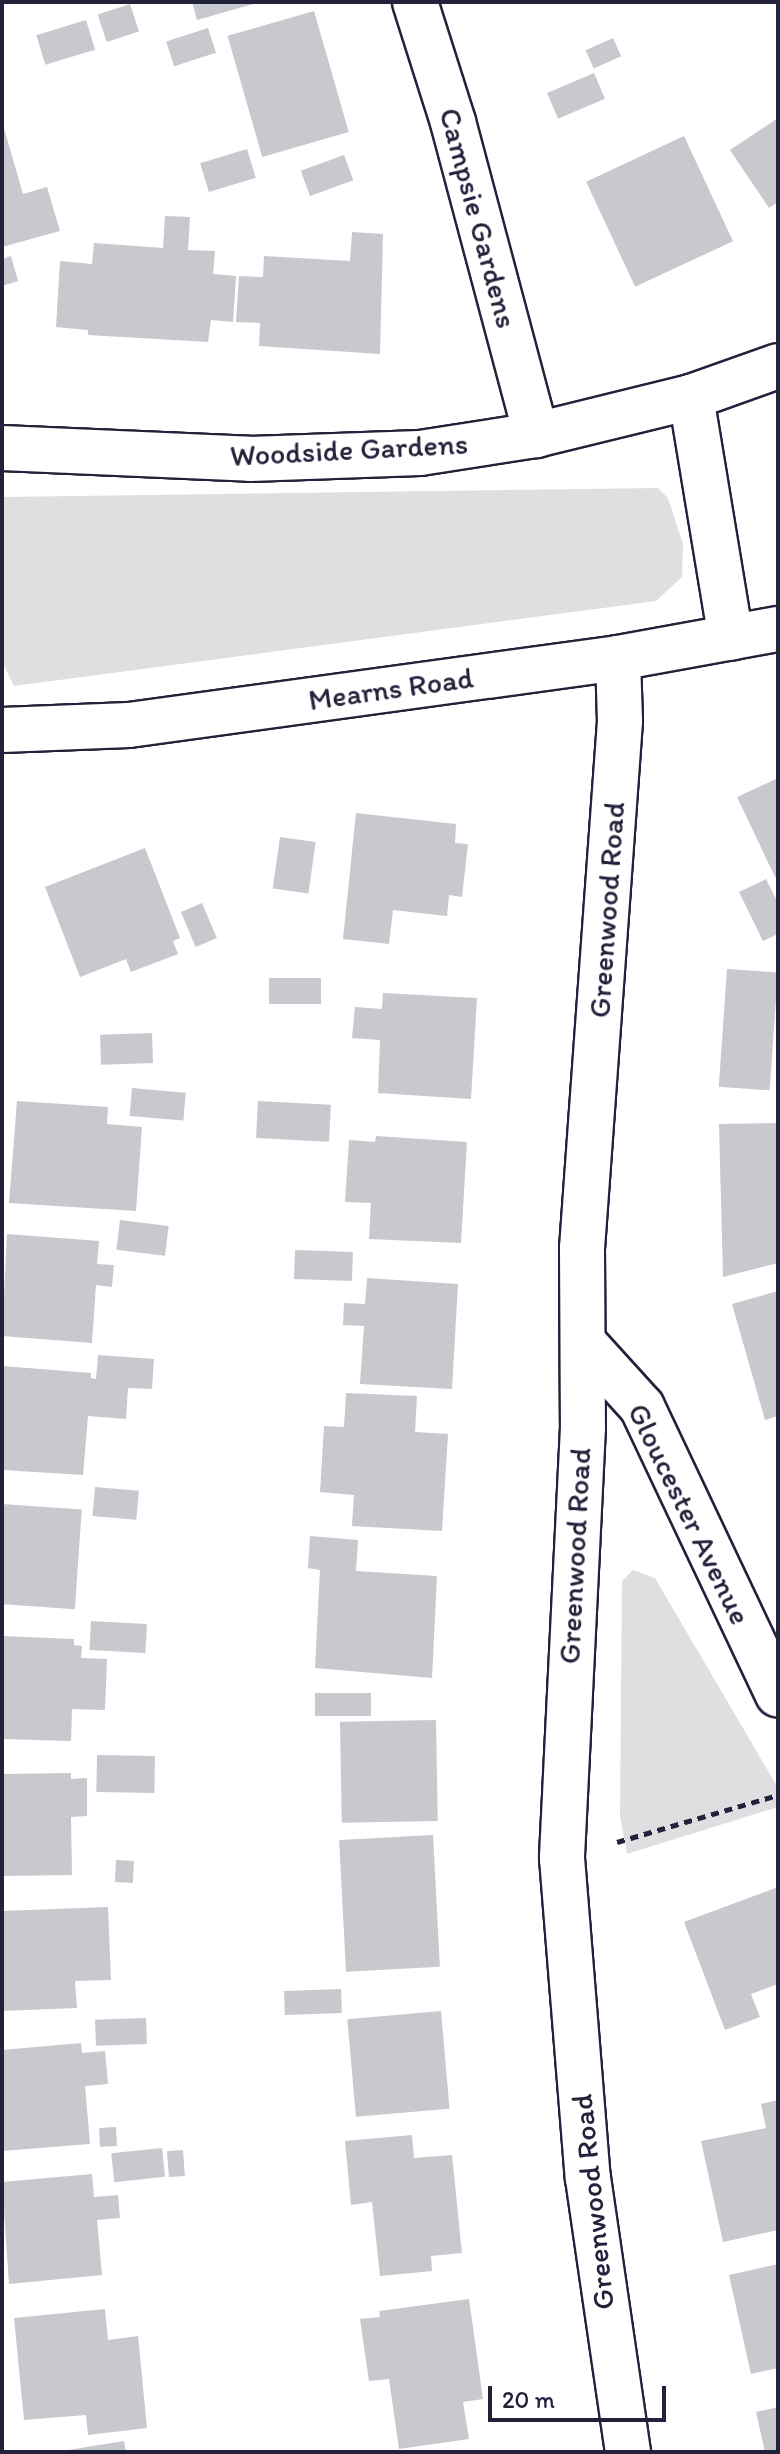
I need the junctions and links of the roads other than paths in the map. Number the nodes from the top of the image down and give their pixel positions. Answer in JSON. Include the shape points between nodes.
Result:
{"nodes":[{"id":1,"x":415,"y":2,"type":"edge"},
{"id":2,"x":777,"y":374,"type":"edge"},
{"id":3,"x":691,"y":397,"type":"junction"},
{"id":4,"x":536,"y":435,"type":"junction"},
{"id":5,"x":2,"y":448,"type":"edge"},
{"id":6,"x":778,"y":629,"type":"edge"},
{"id":7,"x":731,"y":638,"type":"junction"},
{"id":8,"x":618,"y":658,"type":"junction"},
{"id":9,"x":2,"y":730,"type":"edge"},
{"id":10,"x":584,"y":1343,"type":"junction"},
{"id":11,"x":778,"y":1695,"type":"edge"},
{"id":12,"x":628,"y":2452,"type":"edge"}],
"edges":[{"from":1,"to":4,"type":"street","name":"Campsie Gardens","via":[[453,122]]},
{"from":2,"to":3,"type":"street","name":"Woodside Gardens"},
{"from":3,"to":4,"type":"street","name":"Woodside Gardens"},
{"from":3,"to":7,"type":"street"},
{"from":4,"to":5,"type":"street","name":"Woodside Gardens","via":[[420,453],[250,459]]},
{"from":6,"to":7,"type":"street","name":"Mearns Road"},
{"from":7,"to":8,"type":"street","name":"Mearns Road"},
{"from":8,"to":9,"type":"street","name":"Mearns Road","via":[[129,725]]},
{"from":8,"to":10,"type":"street","name":"Greenwood Road","via":[[620,721],[582,1248]]},
{"from":10,"to":11,"type":"street","name":"Gloucester Avenue","via":[[642,1407]]},
{"from":10,"to":12,"type":"street","name":"Greenwood Road","via":[[562,1858],[588,2178]]}]}
